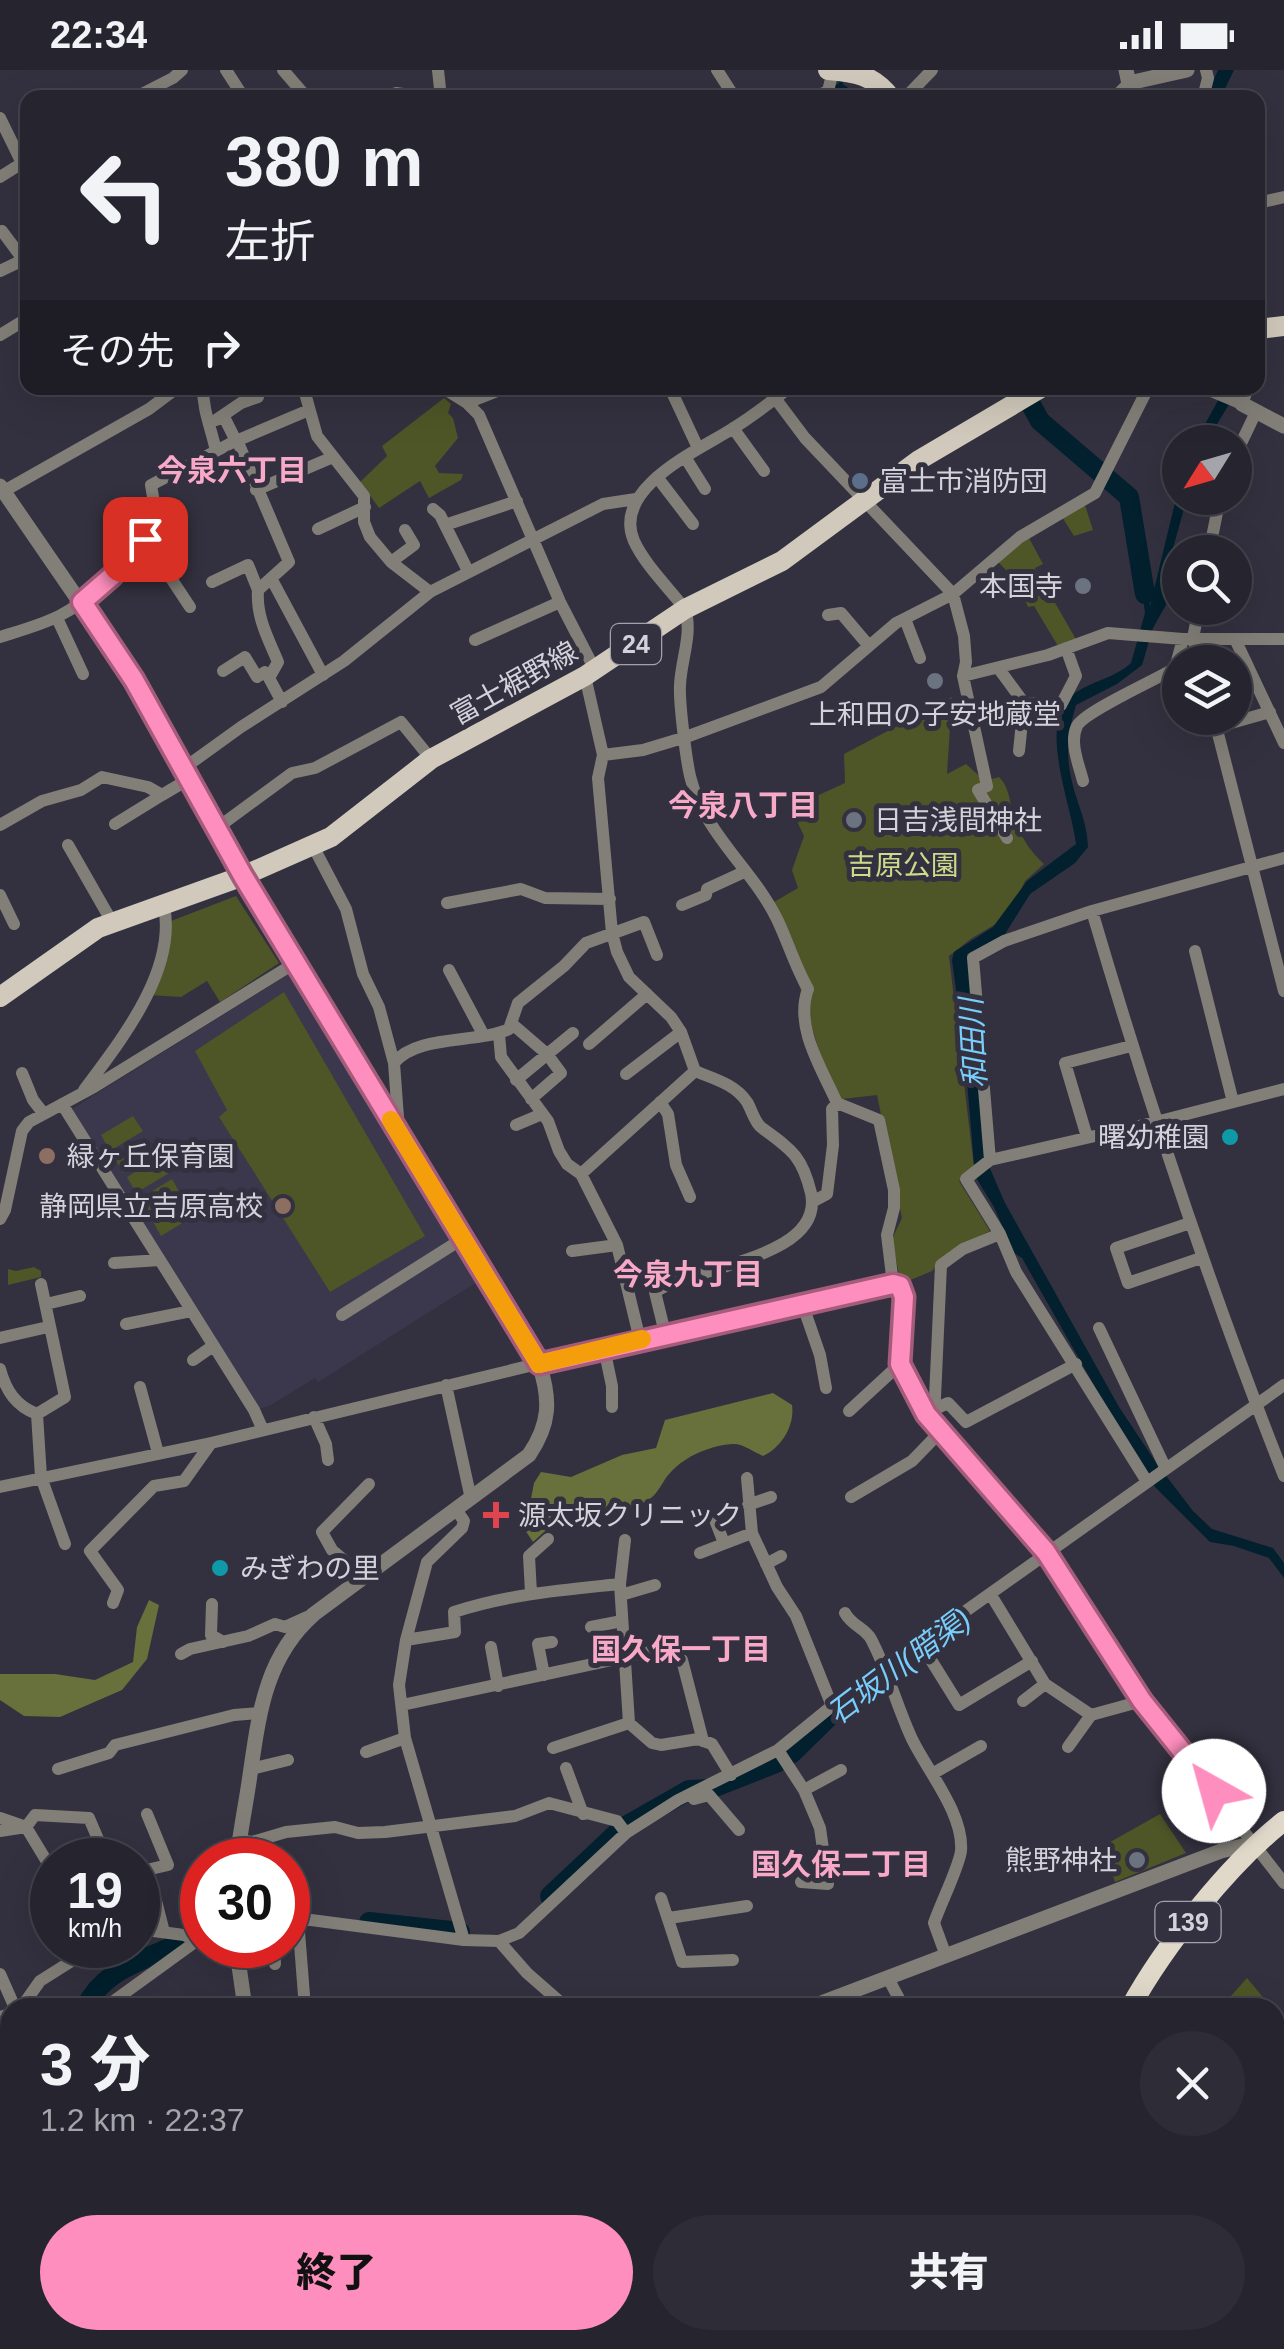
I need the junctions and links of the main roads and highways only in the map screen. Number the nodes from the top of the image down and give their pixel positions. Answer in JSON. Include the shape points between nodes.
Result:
{"nodes":[{"id":1,"x":842,"y":71,"type":"edge"},
{"id":2,"x":885,"y":90,"type":"edge"},
{"id":3,"x":1029,"y":395,"type":"edge"},
{"id":4,"x":0,"y":997,"type":"edge"},
{"id":5,"x":1284,"y":1821,"type":"edge"},
{"id":6,"x":1137,"y":1998,"type":"edge"}],
"edges":[{"from":1,"to":2,"type":"main road"},
{"from":3,"to":4,"type":"main road","name":"富士裾野線","number":"24","via":[[919,460],[782,561],[684,610],[590,673],[430,759],[349,826],[243,876],[112,922]]},
{"from":5,"to":6,"type":"highway","number":"139","via":[[1255,1843],[1191,1919]]}]}
